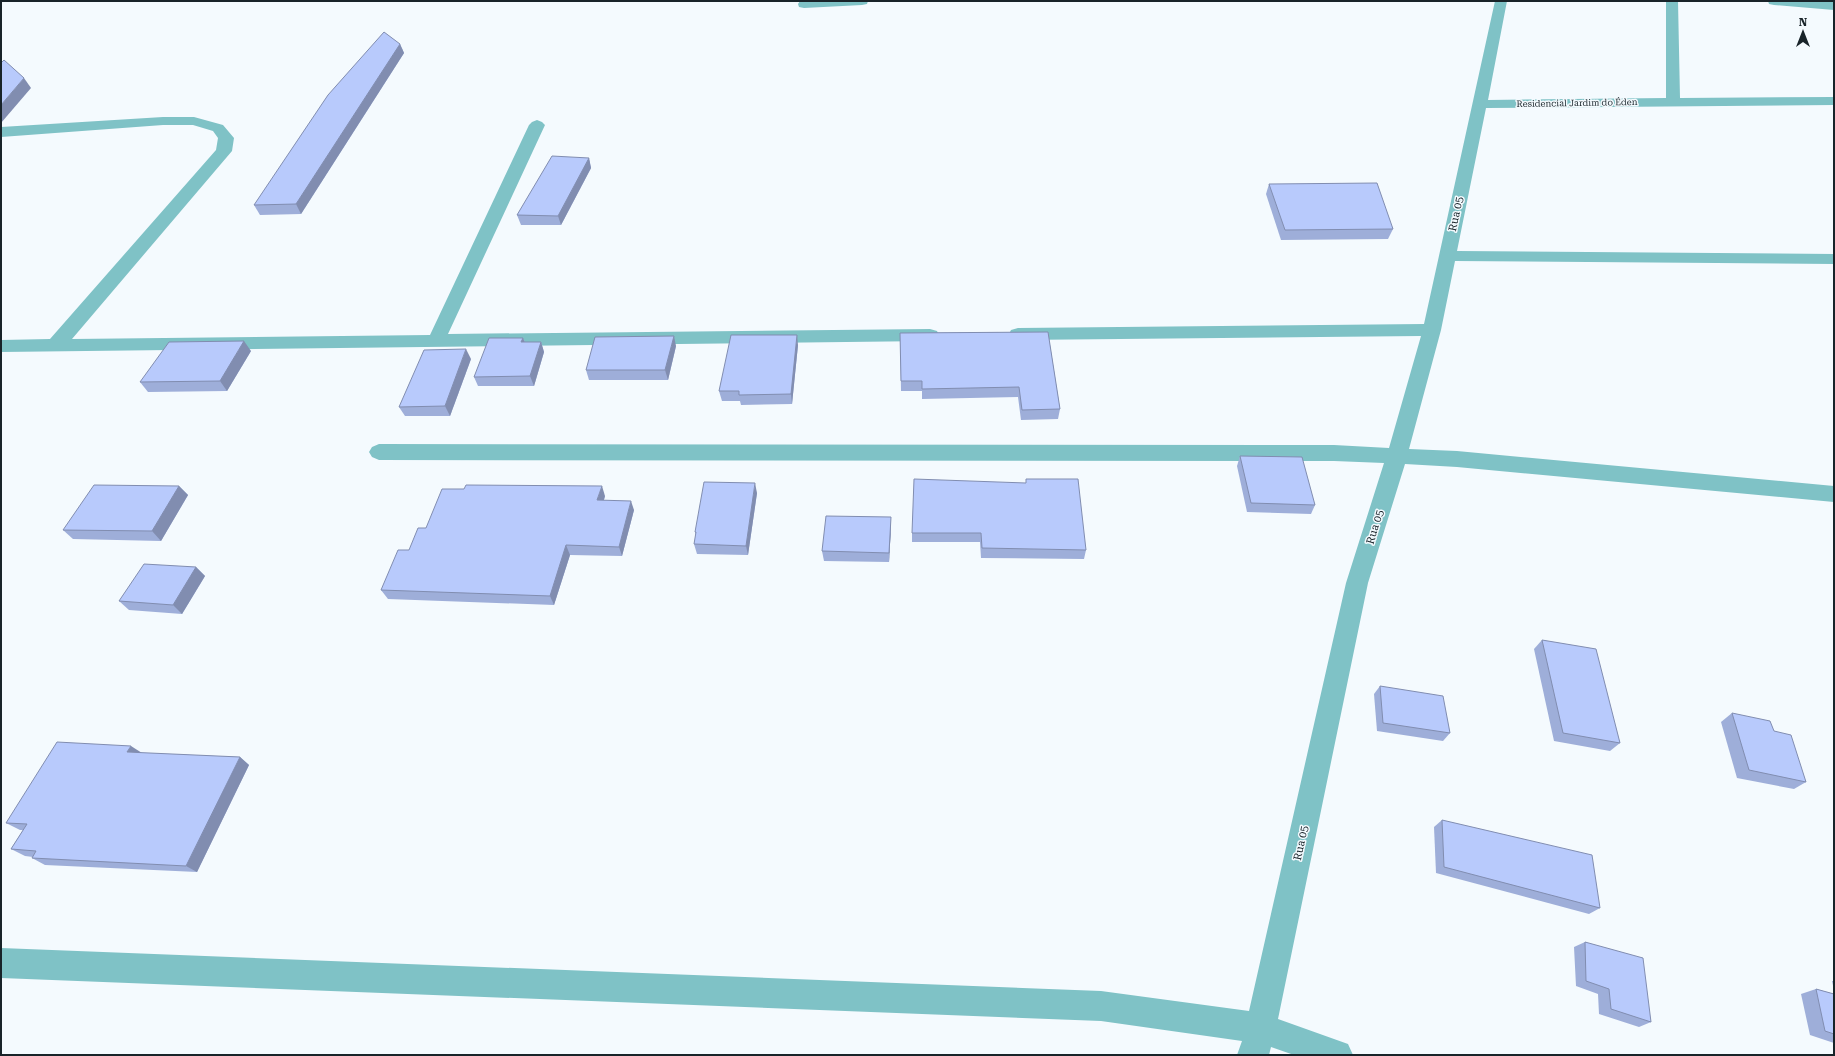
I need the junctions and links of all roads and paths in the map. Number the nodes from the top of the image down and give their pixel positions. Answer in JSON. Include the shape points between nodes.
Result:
{"nodes":[{"id":1,"x":862,"y":1,"type":"edge"},
{"id":2,"x":1501,"y":1,"type":"edge"},
{"id":3,"x":1672,"y":1,"type":"edge"},
{"id":4,"x":1774,"y":1,"type":"edge"},
{"id":5,"x":804,"y":4,"type":"dead end"},
{"id":6,"x":1834,"y":6,"type":"edge"},
{"id":7,"x":1834,"y":101,"type":"edge"},
{"id":8,"x":1673,"y":102,"type":"junction"},
{"id":9,"x":1481,"y":104,"type":"junction"},
{"id":10,"x":537,"y":124,"type":"dead end"},
{"id":11,"x":1,"y":132,"type":"edge"},
{"id":12,"x":1447,"y":256,"type":"junction"},
{"id":13,"x":1834,"y":259,"type":"edge"},
{"id":14,"x":1432,"y":330,"type":"junction"},
{"id":15,"x":946,"y":335,"type":"edge"},
{"id":16,"x":1002,"y":335,"type":"edge"},
{"id":17,"x":436,"y":341,"type":"junction"},
{"id":18,"x":1,"y":346,"type":"edge"},
{"id":19,"x":55,"y":346,"type":"junction"},
{"id":20,"x":379,"y":452,"type":"dead end"},
{"id":21,"x":1397,"y":456,"type":"junction"},
{"id":22,"x":1834,"y":494,"type":"edge"},
{"id":23,"x":1,"y":963,"type":"edge"},
{"id":24,"x":1257,"y":1041,"type":"edge"},
{"id":25,"x":1337,"y":1055,"type":"edge"}],
"edges":[{"from":1,"to":5,"type":"street"},
{"from":2,"to":9,"type":"street","name":"Rua 05"},
{"from":3,"to":8,"type":"street"},
{"from":4,"to":6,"type":"street"},
{"from":7,"to":8,"type":"street","name":"Residencial Jardim do Éden"},
{"from":8,"to":9,"type":"street","name":"Residencial Jardim do Éden"},
{"from":9,"to":12,"type":"street","name":"Rua 05"},
{"from":10,"to":17,"type":"street"},
{"from":11,"to":19,"type":"street","via":[[194,121],[218,128],[226,138],[224,151]]},
{"from":12,"to":13,"type":"street"},
{"from":12,"to":14,"type":"street","name":"Rua 05"},
{"from":14,"to":16,"type":"street"},
{"from":14,"to":21,"type":"street","name":"Rua 05"},
{"from":15,"to":17,"type":"street"},
{"from":17,"to":19,"type":"street"},
{"from":18,"to":19,"type":"street"},
{"from":20,"to":21,"type":"street","via":[[1326,453]]},
{"from":21,"to":22,"type":"street","via":[[1457,459]]},
{"from":21,"to":24,"type":"street","name":"Rua 05","via":[[1357,583]]},
{"from":23,"to":24,"type":"street","via":[[1101,1006]]},
{"from":24,"to":25,"type":"street"}]}
